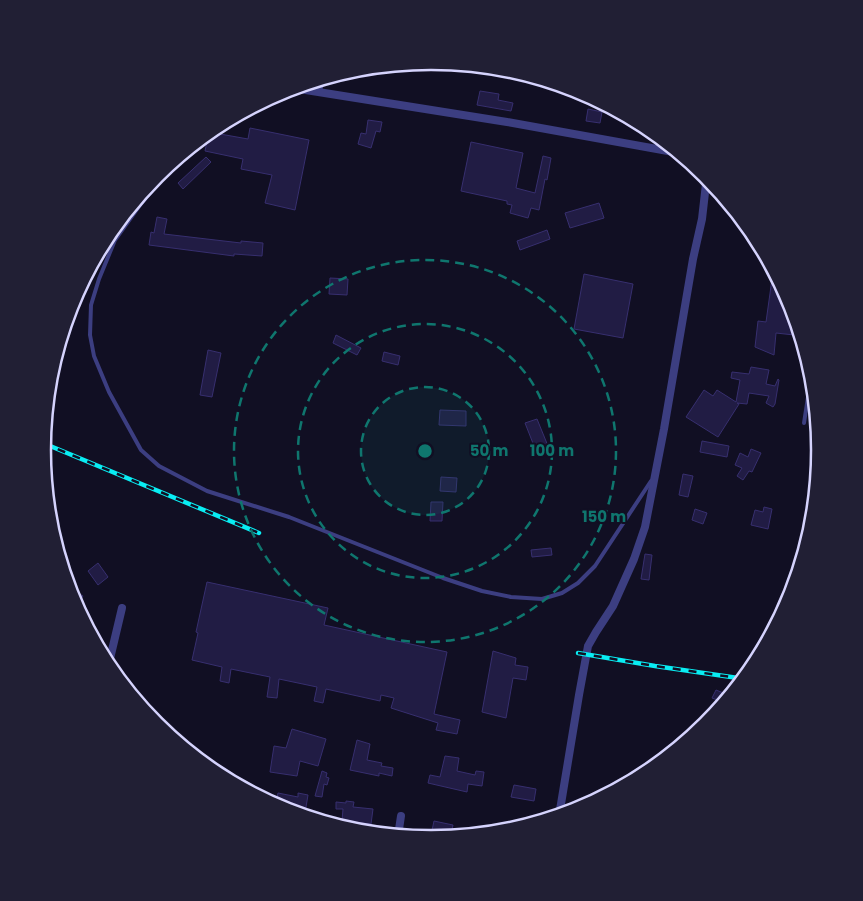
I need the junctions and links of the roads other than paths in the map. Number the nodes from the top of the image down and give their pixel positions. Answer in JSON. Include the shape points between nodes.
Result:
{"nodes":[{"id":1,"x":321,"y":86,"type":"edge"},
{"id":2,"x":308,"y":90,"type":"edge"},
{"id":3,"x":320,"y":92,"type":"junction"},
{"id":4,"x":665,"y":150,"type":"edge"},
{"id":5,"x":705,"y":187,"type":"edge"},
{"id":6,"x":132,"y":216,"type":"edge"},
{"id":7,"x":808,"y":399,"type":"edge"},
{"id":8,"x":804,"y":423,"type":"dead end"},
{"id":9,"x":656,"y":474,"type":"junction"},
{"id":10,"x":122,"y":608,"type":"dead end"},
{"id":11,"x":111,"y":655,"type":"edge"},
{"id":12,"x":560,"y":809,"type":"edge"},
{"id":13,"x":401,"y":816,"type":"dead end"},
{"id":14,"x":399,"y":829,"type":"edge"}],
"edges":[{"from":1,"to":3,"type":"lane"},
{"from":2,"to":3,"type":"street"},
{"from":3,"to":4,"type":"street"},
{"from":5,"to":9,"type":"street"},
{"from":6,"to":9,"type":"lane","via":[[116,240],[91,305],[90,336],[94,356],[109,392],[141,450],[159,466],[207,491],[289,517],[482,591],[542,599],[562,593],[595,566]]},
{"from":7,"to":8,"type":"lane"},
{"from":9,"to":12,"type":"street","via":[[645,527],[634,558],[613,606],[588,646]]},
{"from":10,"to":11,"type":"street"},
{"from":13,"to":14,"type":"street"}]}
